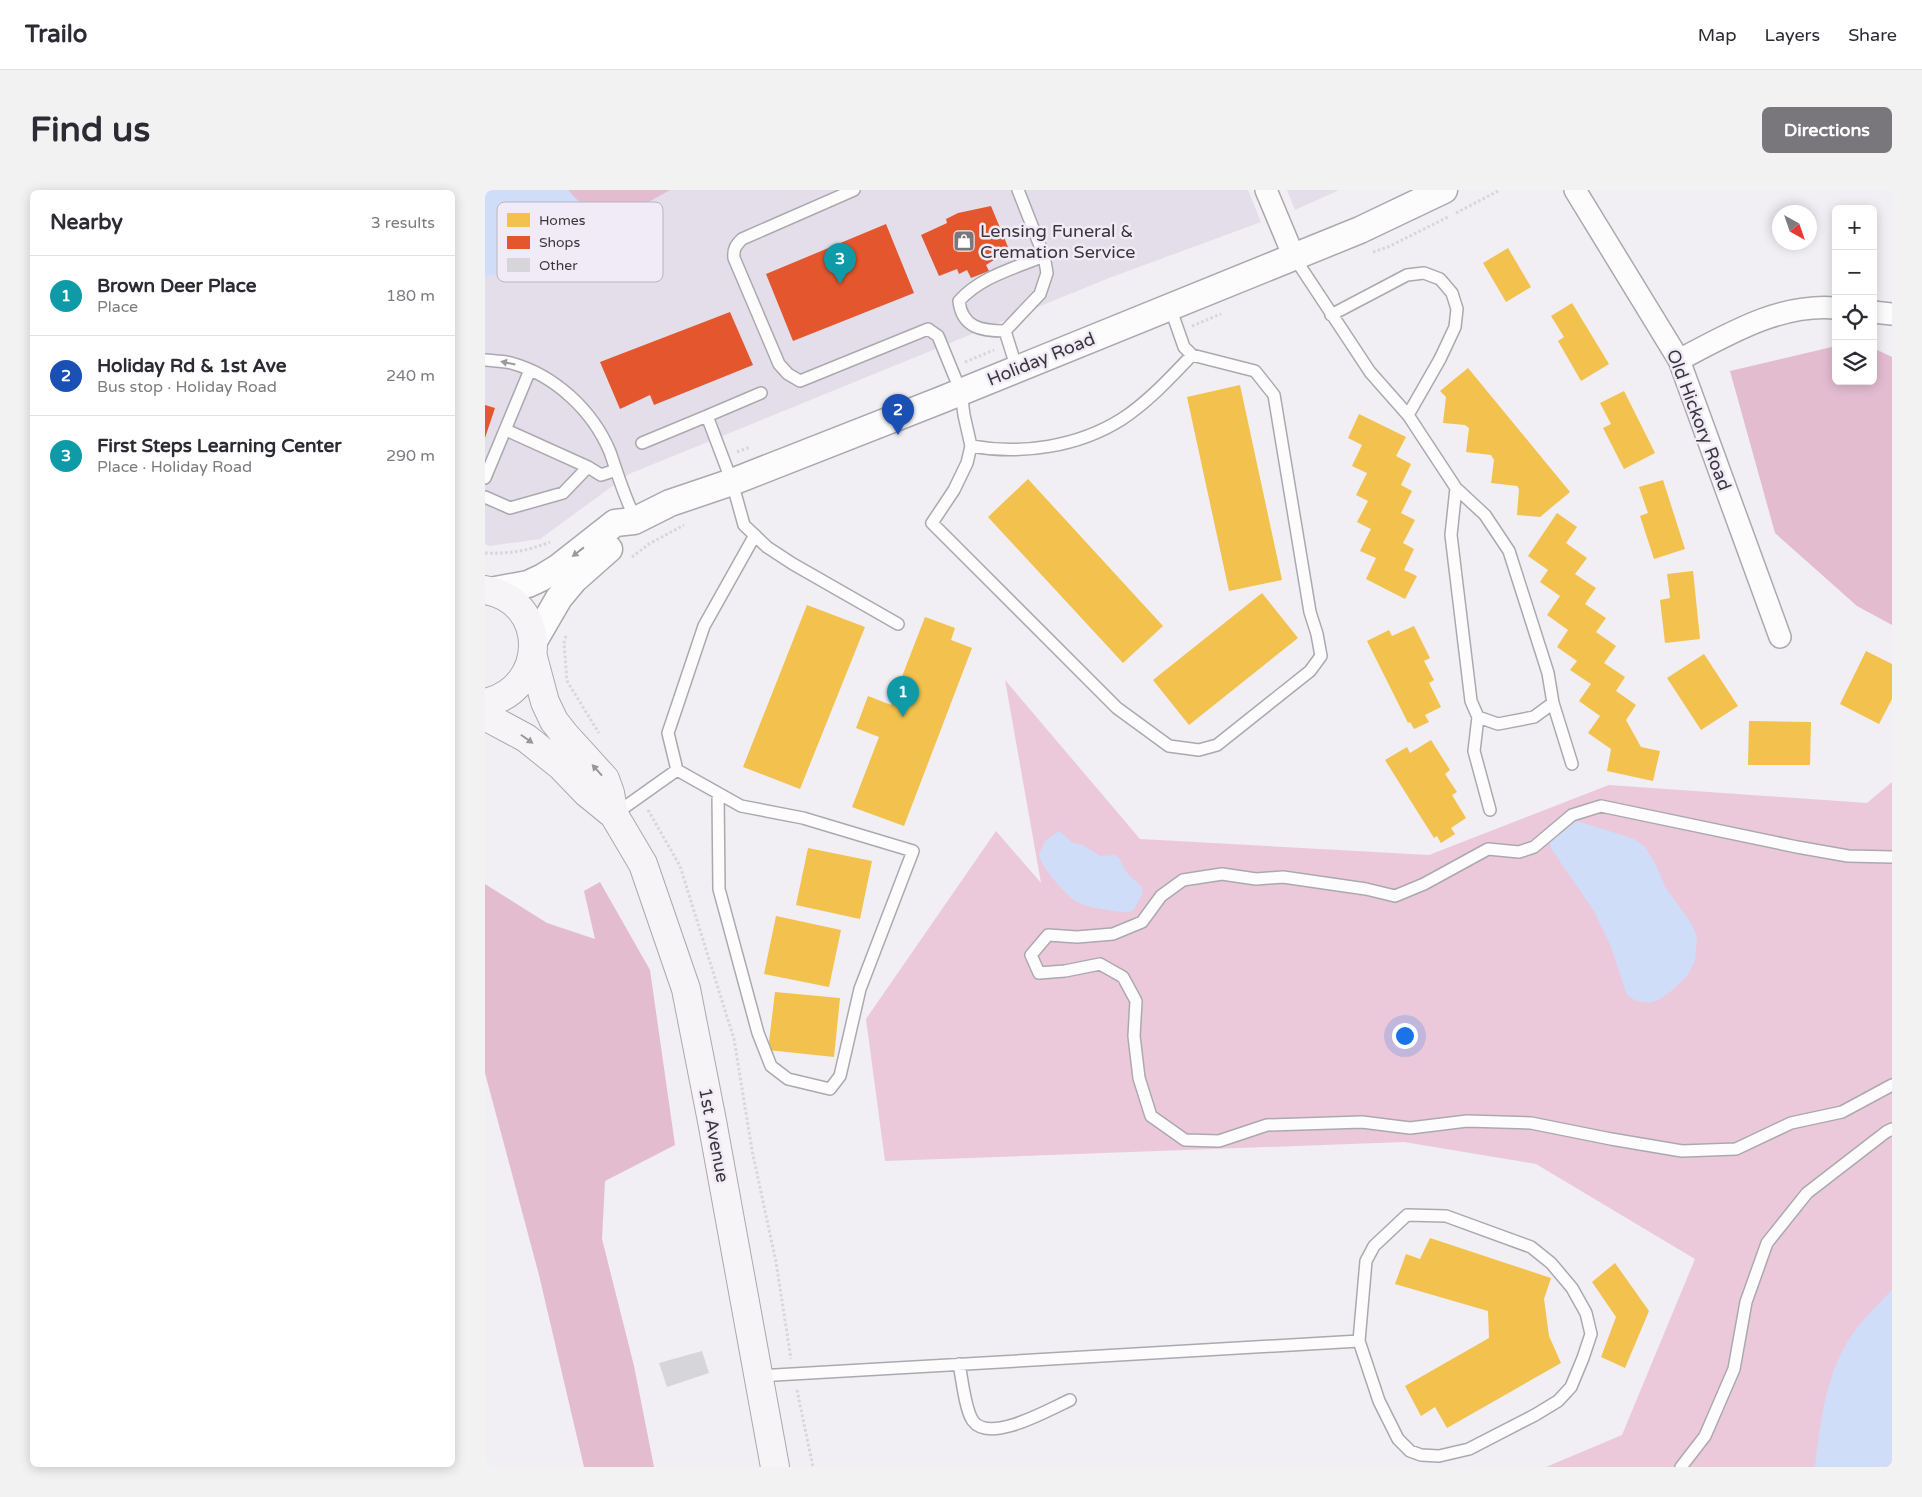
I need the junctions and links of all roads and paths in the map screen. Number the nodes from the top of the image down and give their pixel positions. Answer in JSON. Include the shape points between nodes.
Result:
{"nodes":[{"id":1,"x":854,"y":190,"type":"edge"},
{"id":2,"x":1018,"y":190,"type":"edge"},
{"id":3,"x":1266,"y":190,"type":"edge"},
{"id":4,"x":1444,"y":190,"type":"edge"},
{"id":5,"x":1575,"y":190,"type":"edge"},
{"id":6,"x":1044,"y":256,"type":"junction"},
{"id":7,"x":1294,"y":257,"type":"junction"},
{"id":8,"x":1169,"y":307,"type":"junction"},
{"id":9,"x":1832,"y":308,"type":"edge"},
{"id":10,"x":1877,"y":312,"type":"edge"},
{"id":11,"x":1892,"y":314,"type":"edge"},
{"id":12,"x":1331,"y":315,"type":"junction"},
{"id":13,"x":1005,"y":331,"type":"junction"},
{"id":14,"x":1191,"y":355,"type":"junction"},
{"id":15,"x":485,"y":360,"type":"edge"},
{"id":16,"x":1679,"y":360,"type":"junction"},
{"id":17,"x":1017,"y":369,"type":"junction"},
{"id":18,"x":530,"y":370,"type":"junction"},
{"id":19,"x":961,"y":392,"type":"junction"},
{"id":20,"x":761,"y":393,"type":"dead end"},
{"id":21,"x":1408,"y":415,"type":"junction"},
{"id":22,"x":707,"y":416,"type":"junction"},
{"id":23,"x":506,"y":430,"type":"junction"},
{"id":24,"x":642,"y":443,"type":"dead end"},
{"id":25,"x":971,"y":446,"type":"junction"},
{"id":26,"x":588,"y":467,"type":"junction"},
{"id":27,"x":615,"y":470,"type":"junction"},
{"id":28,"x":485,"y":478,"type":"edge"},
{"id":29,"x":732,"y":482,"type":"junction"},
{"id":30,"x":1456,"y":488,"type":"junction"},
{"id":31,"x":485,"y":497,"type":"edge"},
{"id":32,"x":635,"y":520,"type":"junction"},
{"id":33,"x":686,"y":524,"type":"dead end"},
{"id":34,"x":755,"y":535,"type":"junction"},
{"id":35,"x":530,"y":549,"type":"dead end"},
{"id":36,"x":485,"y":553,"type":"edge"},
{"id":37,"x":626,"y":562,"type":"dead end"},
{"id":38,"x":488,"y":590,"type":"edge"},
{"id":39,"x":898,"y":624,"type":"dead end"},
{"id":40,"x":1780,"y":637,"type":"dead end"},
{"id":41,"x":533,"y":648,"type":"junction"},
{"id":42,"x":1553,"y":703,"type":"junction"},
{"id":43,"x":485,"y":704,"type":"edge"},
{"id":44,"x":485,"y":716,"type":"edge"},
{"id":45,"x":1478,"y":717,"type":"junction"},
{"id":46,"x":1572,"y":764,"type":"dead end"},
{"id":47,"x":677,"y":770,"type":"junction"},
{"id":48,"x":718,"y":793,"type":"junction"},
{"id":49,"x":1490,"y":810,"type":"dead end"},
{"id":50,"x":614,"y":815,"type":"junction"},
{"id":51,"x":1892,"y":857,"type":"edge"},
{"id":52,"x":1892,"y":1085,"type":"edge"},
{"id":53,"x":1892,"y":1129,"type":"edge"},
{"id":54,"x":1359,"y":1341,"type":"junction"},
{"id":55,"x":959,"y":1364,"type":"junction"},
{"id":56,"x":759,"y":1376,"type":"junction"},
{"id":57,"x":1070,"y":1400,"type":"dead end"},
{"id":58,"x":775,"y":1467,"type":"edge"},
{"id":59,"x":1681,"y":1467,"type":"edge"}],
"edges":[{"from":1,"to":19,"type":"lane","via":[[742,239],[735,246],[734,258],[779,364],[800,382],[928,329],[939,336]]},
{"from":2,"to":6,"type":"lane"},
{"from":3,"to":7,"type":"street"},
{"from":4,"to":7,"type":"street","name":"Holiday Road"},
{"from":5,"to":16,"type":"street","name":"Old Hickory Road"},
{"from":6,"to":13,"type":"lane","via":[[1047,273],[1041,294]]},
{"from":6,"to":13,"type":"lane","via":[[992,277],[967,292],[959,302],[964,318],[975,327]]},
{"from":7,"to":8,"type":"street","name":"Holiday Road"},
{"from":7,"to":12,"type":"lane"},
{"from":8,"to":14,"type":"lane","via":[[1184,346]]},
{"from":8,"to":17,"type":"street","name":"Holiday Road"},
{"from":9,"to":16,"type":"street","via":[[1789,312],[1756,321]]},
{"from":10,"to":11,"type":"street"},
{"from":12,"to":21,"type":"lane","via":[[1370,372]]},
{"from":12,"to":21,"type":"lane","via":[[1407,275],[1424,274],[1440,279],[1452,293],[1457,309],[1455,327]]},
{"from":13,"to":17,"type":"lane"},
{"from":14,"to":25,"type":"lane","via":[[1160,388],[1122,419],[1085,438],[1045,447],[995,450]]},
{"from":14,"to":25,"type":"lane","via":[[1255,371],[1274,395],[1310,612],[1321,656],[1310,671],[1217,745],[1199,750],[1169,746],[1117,708],[932,523],[954,490]]},
{"from":18,"to":15,"type":"lane","one_way":true,"via":[[511,363]]},
{"from":16,"to":40,"type":"street","name":"Old Hickory Road"},
{"from":17,"to":19,"type":"street","name":"Holiday Road"},
{"from":18,"to":23,"type":"lane"},
{"from":18,"to":27,"type":"lane","via":[[558,385],[590,417],[609,451]]},
{"from":19,"to":25,"type":"lane"},
{"from":19,"to":29,"type":"street","name":"Holiday Road"},
{"from":20,"to":22,"type":"lane"},
{"from":21,"to":30,"type":"lane"},
{"from":22,"to":24,"type":"lane"},
{"from":22,"to":29,"type":"lane"},
{"from":23,"to":26,"type":"lane"},
{"from":23,"to":28,"type":"lane"},
{"from":26,"to":27,"type":"lane","via":[[601,475]]},
{"from":26,"to":31,"type":"lane","via":[[563,493],[510,508]]},
{"from":27,"to":32,"type":"lane"},
{"from":29,"to":32,"type":"street","name":"Holiday Road","via":[[670,503]]},
{"from":29,"to":34,"type":"lane","via":[[745,525]]},
{"from":30,"to":42,"type":"lane","via":[[1485,515],[1509,551],[1548,674]]},
{"from":30,"to":45,"type":"lane","via":[[1451,535],[1471,701]]},
{"from":32,"to":38,"type":"street","name":"Holiday Road","one_way":true,"via":[[615,523],[541,578],[528,584]]},
{"from":32,"to":41,"type":"street","name":"Holiday Road","via":[[623,538],[574,580],[559,598]]},
{"from":33,"to":37,"type":"path","via":[[649,544]]},
{"from":34,"to":39,"type":"lane","via":[[793,564]]},
{"from":34,"to":47,"type":"lane","via":[[704,626],[668,733]]},
{"from":35,"to":36,"type":"path","via":[[509,554]]},
{"from":38,"to":41,"type":"main road","name":"1st Avenue","via":[[520,609],[529,624]]},
{"from":41,"to":43,"type":"main road","via":[[527,673],[517,687],[503,698]]},
{"from":50,"to":41,"type":"main road","name":"1st Avenue","one_way":true,"via":[[605,779],[554,721],[545,702]]},
{"from":42,"to":45,"type":"lane","via":[[1534,717],[1498,724]]},
{"from":42,"to":46,"type":"lane"},
{"from":44,"to":50,"type":"main road","name":"1st Avenue","one_way":true,"via":[[526,738]]},
{"from":45,"to":49,"type":"lane","via":[[1474,752]]},
{"from":47,"to":48,"type":"lane"},
{"from":47,"to":50,"type":"lane"},
{"from":48,"to":48,"type":"lane","via":[[719,889],[757,1033],[771,1066],[788,1080],[830,1089],[840,1076],[860,989],[913,851],[803,818],[741,806]]},
{"from":50,"to":56,"type":"main road","name":"1st Avenue","via":[[643,864],[686,989]]},
{"from":51,"to":52,"type":"lane","via":[[1848,856],[1601,806],[1572,815],[1534,847],[1519,852],[1487,849],[1424,884],[1395,896],[1283,877],[1256,879],[1222,874],[1183,880],[1161,896],[1142,922],[1113,934],[1048,935],[1031,955],[1039,973],[1100,964],[1123,977],[1136,1001],[1134,1036],[1139,1078],[1151,1116],[1185,1140],[1219,1141],[1267,1126],[1362,1122],[1410,1128],[1467,1121],[1531,1123],[1682,1152],[1735,1149],[1791,1124],[1842,1112]]},
{"from":53,"to":59,"type":"lane","via":[[1807,1193],[1767,1244],[1746,1302],[1735,1369],[1705,1436]]},
{"from":54,"to":54,"type":"lane","via":[[1366,1261],[1374,1246],[1407,1215],[1446,1216],[1531,1247],[1551,1263],[1572,1288],[1586,1313],[1591,1334],[1571,1387],[1558,1401],[1469,1449],[1439,1456],[1411,1451],[1398,1439],[1379,1402]]},
{"from":54,"to":55,"type":"lane"},
{"from":55,"to":56,"type":"lane"},
{"from":55,"to":57,"type":"lane","via":[[972,1420],[979,1427],[1005,1428]]},
{"from":56,"to":58,"type":"main road","name":"1st Avenue"}]}
